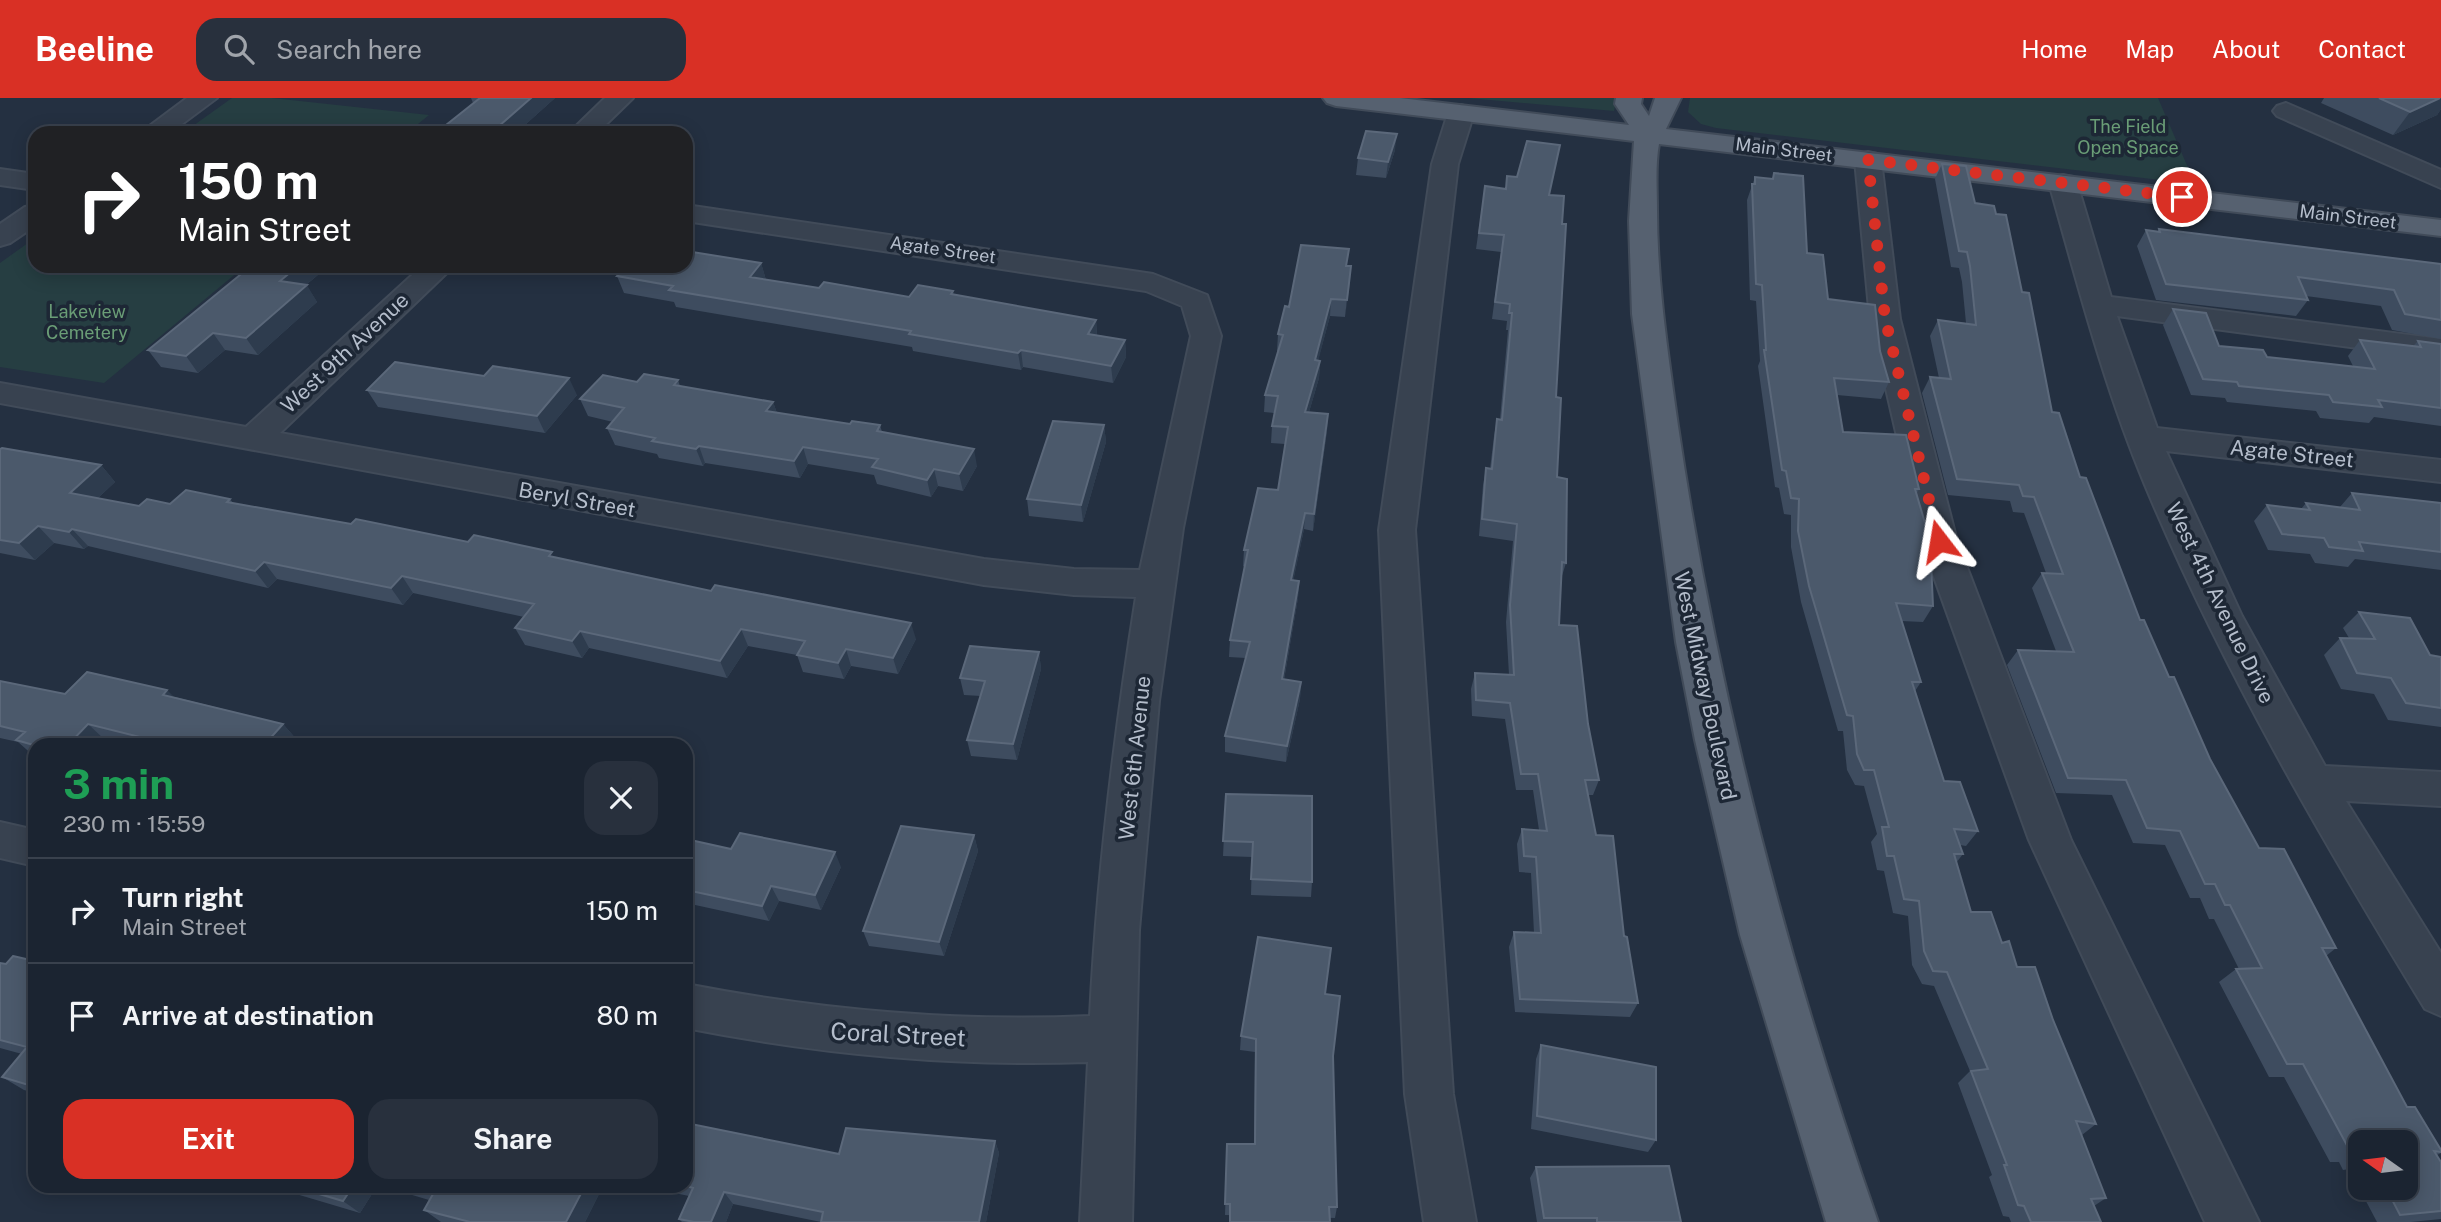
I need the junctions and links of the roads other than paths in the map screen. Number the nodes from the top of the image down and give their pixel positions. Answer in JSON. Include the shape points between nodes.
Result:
{"nodes":[{"id":1,"x":205,"y":98,"type":"edge"},
{"id":2,"x":620,"y":98,"type":"edge"},
{"id":3,"x":1336,"y":98,"type":"edge"},
{"id":4,"x":1629,"y":98,"type":"edge"},
{"id":5,"x":1668,"y":98,"type":"edge"},
{"id":6,"x":2286,"y":111,"type":"dead end"},
{"id":7,"x":1461,"y":113,"type":"junction"},
{"id":8,"x":163,"y":126,"type":"edge"},
{"id":9,"x":590,"y":126,"type":"edge"},
{"id":10,"x":1648,"y":134,"type":"junction"},
{"id":11,"x":1868,"y":160,"type":"junction"},
{"id":12,"x":0,"y":177,"type":"edge"},
{"id":13,"x":2441,"y":180,"type":"edge"},
{"id":14,"x":28,"y":181,"type":"edge"},
{"id":15,"x":2063,"y":183,"type":"junction"},
{"id":16,"x":693,"y":214,"type":"edge"},
{"id":17,"x":28,"y":218,"type":"edge"},
{"id":18,"x":2441,"y":228,"type":"edge"},
{"id":19,"x":0,"y":237,"type":"edge"},
{"id":20,"x":431,"y":273,"type":"edge"},
{"id":21,"x":1196,"y":301,"type":"joint"},
{"id":22,"x":2097,"y":304,"type":"junction"},
{"id":23,"x":2441,"y":349,"type":"edge"},
{"id":24,"x":0,"y":393,"type":"edge"},
{"id":25,"x":2144,"y":438,"type":"junction"},
{"id":26,"x":251,"y":440,"type":"junction"},
{"id":27,"x":2441,"y":471,"type":"edge"},
{"id":28,"x":1157,"y":584,"type":"junction"},
{"id":29,"x":2313,"y":782,"type":"junction"},
{"id":30,"x":2441,"y":789,"type":"edge"},
{"id":31,"x":0,"y":840,"type":"edge"},
{"id":32,"x":28,"y":846,"type":"edge"},
{"id":33,"x":2441,"y":994,"type":"edge"},
{"id":34,"x":693,"y":1007,"type":"edge"},
{"id":35,"x":1113,"y":1038,"type":"junction"},
{"id":36,"x":1106,"y":1222,"type":"edge"},
{"id":37,"x":1450,"y":1222,"type":"edge"},
{"id":38,"x":1852,"y":1222,"type":"edge"},
{"id":39,"x":2233,"y":1222,"type":"edge"}],
"edges":[{"from":1,"to":8,"type":"street"},
{"from":2,"to":9,"type":"street"},
{"from":3,"to":7,"type":"main road","name":"Main Street"},
{"from":4,"to":10,"type":"main road","via":[[1628,104]]},
{"from":5,"to":10,"type":"main road","via":[[1667,110]]},
{"from":6,"to":13,"type":"street"},
{"from":7,"to":10,"type":"main road","name":"Main Street"},
{"from":7,"to":37,"type":"street","via":[[1445,164],[1397,530],[1429,1094]]},
{"from":10,"to":11,"type":"main road","name":"Main Street"},
{"from":10,"to":38,"type":"main road","name":"West Midway Boulevard","via":[[1643,176],[1645,294],[1682,580],[1720,770],[1773,967]]},
{"from":11,"to":15,"type":"main road","name":"Main Street"},
{"from":11,"to":39,"type":"street","via":[[1885,318],[1939,541],[2050,840]]},
{"from":12,"to":14,"type":"street"},
{"from":15,"to":18,"type":"main road","name":"Main Street"},
{"from":15,"to":22,"type":"street","name":"West 4th Avenue Drive"},
{"from":16,"to":21,"type":"street","name":"Agate Street","via":[[1128,278]]},
{"from":17,"to":19,"type":"street"},
{"from":20,"to":26,"type":"street","name":"West 9th Avenue"},
{"from":21,"to":28,"type":"street","name":"West 6th Avenue","via":[[1206,336]]},
{"from":22,"to":23,"type":"street"},
{"from":22,"to":25,"type":"street","name":"West 4th Avenue Drive"},
{"from":24,"to":26,"type":"street","name":"Beryl Street"},
{"from":25,"to":27,"type":"street","name":"Agate Street"},
{"from":25,"to":29,"type":"street","name":"West 4th Avenue Drive","via":[[2211,592]]},
{"from":26,"to":28,"type":"street","name":"Beryl Street","via":[[984,572],[1074,582]]},
{"from":28,"to":35,"type":"street","name":"West 6th Avenue","via":[[1139,701]]},
{"from":29,"to":30,"type":"street"},
{"from":29,"to":33,"type":"street","name":"West 4th Avenue Drive"},
{"from":31,"to":32,"type":"street"},
{"from":34,"to":35,"type":"street","name":"Coral Street","via":[[813,1029],[890,1036],[1052,1042]]},
{"from":35,"to":36,"type":"street","name":"West 6th Avenue"}]}
